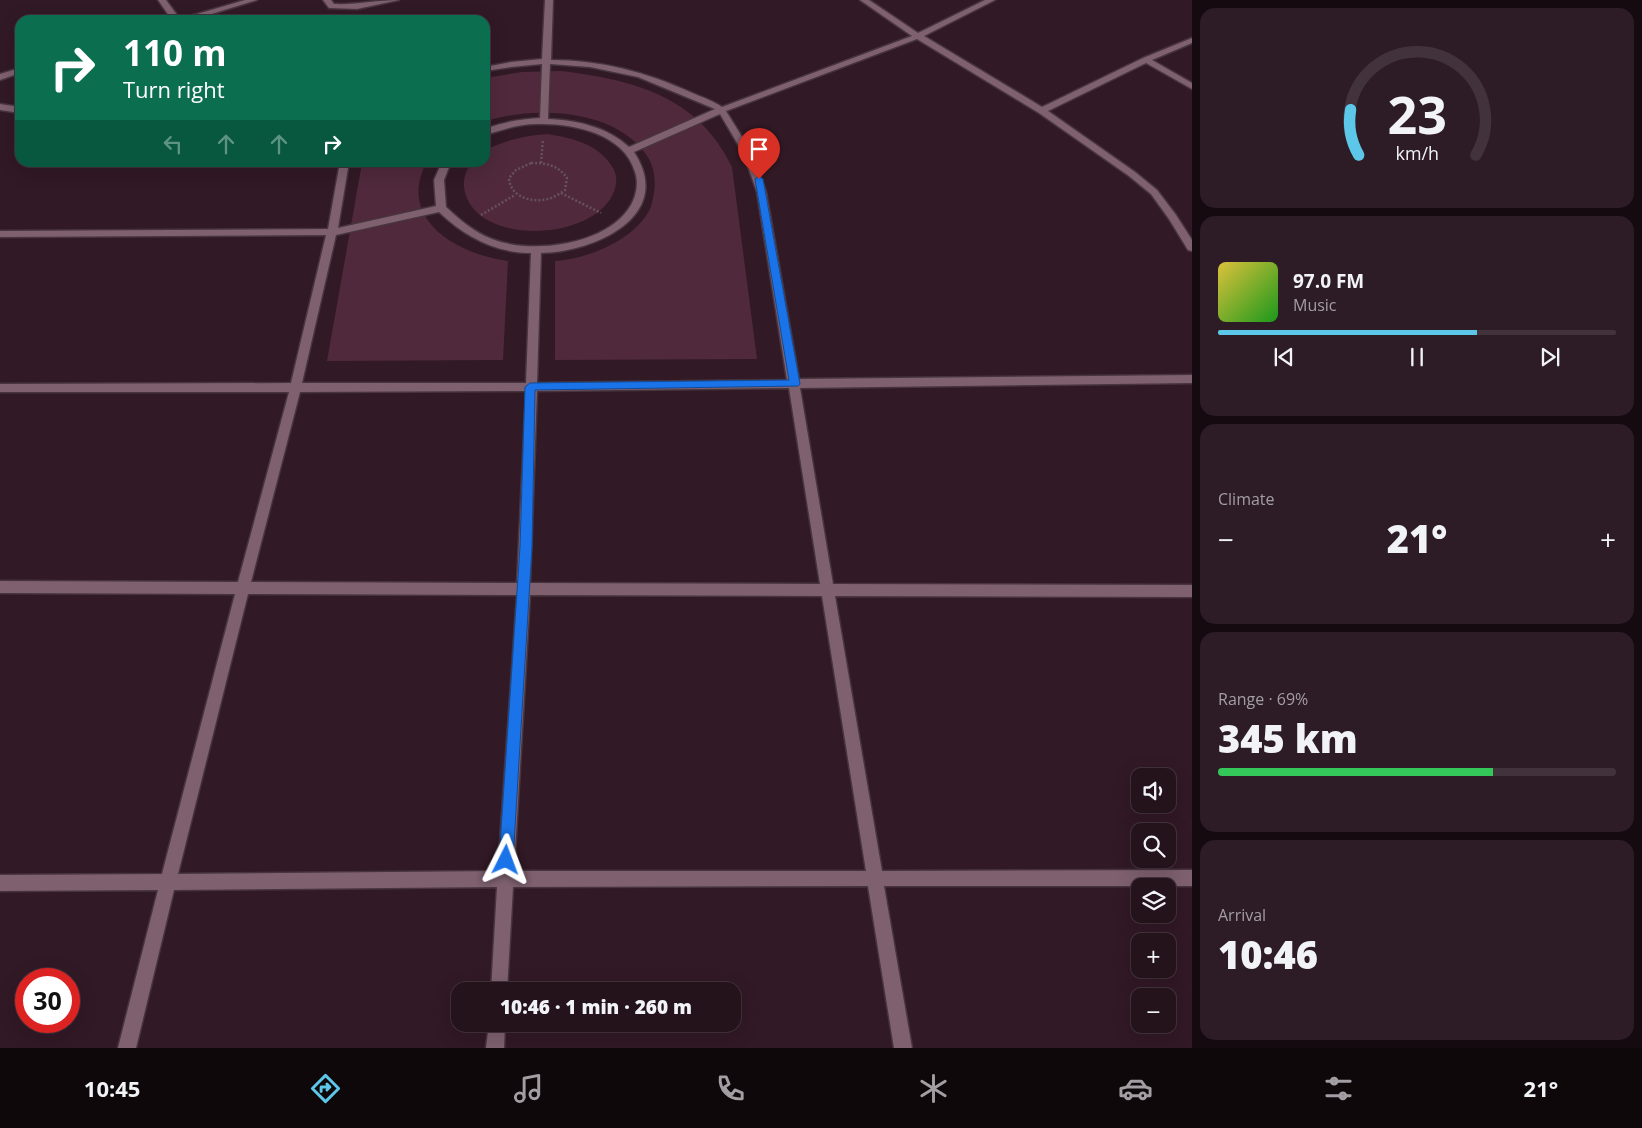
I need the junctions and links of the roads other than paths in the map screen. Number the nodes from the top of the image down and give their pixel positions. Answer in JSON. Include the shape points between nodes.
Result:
{"nodes":[{"id":1,"x":162,"y":0,"type":"edge"},
{"id":2,"x":253,"y":0,"type":"edge"},
{"id":3,"x":327,"y":0,"type":"edge"},
{"id":4,"x":395,"y":0,"type":"edge"},
{"id":5,"x":549,"y":0,"type":"edge"},
{"id":6,"x":864,"y":0,"type":"edge"},
{"id":7,"x":992,"y":0,"type":"edge"},
{"id":8,"x":172,"y":15,"type":"edge"},
{"id":9,"x":200,"y":15,"type":"edge"},
{"id":10,"x":918,"y":36,"type":"junction"},
{"id":11,"x":1192,"y":40,"type":"edge"},
{"id":12,"x":1146,"y":60,"type":"junction"},
{"id":13,"x":548,"y":62,"type":"junction"},
{"id":14,"x":490,"y":68,"type":"edge"},
{"id":15,"x":15,"y":72,"type":"edge"},
{"id":16,"x":0,"y":77,"type":"edge"},
{"id":17,"x":1192,"y":86,"type":"edge"},
{"id":18,"x":0,"y":107,"type":"edge"},
{"id":19,"x":15,"y":109,"type":"edge"},
{"id":20,"x":721,"y":110,"type":"junction"},
{"id":21,"x":1042,"y":112,"type":"junction"},
{"id":22,"x":544,"y":121,"type":"junction"},
{"id":23,"x":490,"y":130,"type":"edge"},
{"id":24,"x":630,"y":150,"type":"junction"},
{"id":25,"x":344,"y":167,"type":"edge"},
{"id":26,"x":445,"y":167,"type":"edge"},
{"id":27,"x":441,"y":208,"type":"junction"},
{"id":28,"x":333,"y":232,"type":"junction"},
{"id":29,"x":0,"y":234,"type":"edge"},
{"id":30,"x":1192,"y":248,"type":"edge"},
{"id":31,"x":536,"y":251,"type":"junction"},
{"id":32,"x":1192,"y":379,"type":"edge"},
{"id":33,"x":794,"y":384,"type":"junction"},
{"id":34,"x":295,"y":387,"type":"junction"},
{"id":35,"x":530,"y":387,"type":"junction"},
{"id":36,"x":0,"y":388,"type":"edge"},
{"id":37,"x":243,"y":586,"type":"junction"},
{"id":38,"x":0,"y":587,"type":"edge"},
{"id":39,"x":522,"y":589,"type":"junction"},
{"id":40,"x":828,"y":589,"type":"junction"},
{"id":41,"x":1192,"y":591,"type":"edge"},
{"id":42,"x":874,"y":878,"type":"junction"},
{"id":43,"x":1192,"y":878,"type":"edge"},
{"id":44,"x":505,"y":879,"type":"junction"},
{"id":45,"x":0,"y":883,"type":"edge"},
{"id":46,"x":167,"y":883,"type":"junction"},
{"id":47,"x":499,"y":982,"type":"edge"},
{"id":48,"x":497,"y":1032,"type":"edge"},
{"id":49,"x":127,"y":1048,"type":"edge"},
{"id":50,"x":496,"y":1048,"type":"edge"},
{"id":51,"x":902,"y":1048,"type":"edge"}],
"edges":[{"from":1,"to":8,"type":"street"},
{"from":2,"to":9,"type":"street"},
{"from":3,"to":4,"type":"street","via":[[332,6],[348,8]]},
{"from":5,"to":13,"type":"street"},
{"from":6,"to":10,"type":"street"},
{"from":7,"to":10,"type":"street"},
{"from":10,"to":20,"type":"street"},
{"from":10,"to":21,"type":"street"},
{"from":11,"to":12,"type":"street"},
{"from":12,"to":17,"type":"street"},
{"from":12,"to":21,"type":"street"},
{"from":13,"to":14,"type":"street"},
{"from":13,"to":20,"type":"street","via":[[592,64],[641,76],[677,88]]},
{"from":13,"to":22,"type":"street"},
{"from":15,"to":16,"type":"street"},
{"from":18,"to":19,"type":"street"},
{"from":20,"to":24,"type":"street"},
{"from":20,"to":33,"type":"street","via":[[747,149],[759,179]]},
{"from":21,"to":30,"type":"street","via":[[1154,192]]},
{"from":22,"to":23,"type":"street","via":[[515,123]]},
{"from":22,"to":24,"type":"street","via":[[599,131]]},
{"from":24,"to":31,"type":"street","via":[[643,182],[638,203],[623,223],[597,238],[565,248]]},
{"from":25,"to":28,"type":"street"},
{"from":26,"to":27,"type":"street","via":[[439,180]]},
{"from":27,"to":28,"type":"street"},
{"from":27,"to":31,"type":"street","via":[[471,234],[498,245]]},
{"from":28,"to":29,"type":"street"},
{"from":28,"to":34,"type":"street"},
{"from":31,"to":35,"type":"street"},
{"from":32,"to":33,"type":"street"},
{"from":33,"to":35,"type":"street"},
{"from":33,"to":40,"type":"street"},
{"from":34,"to":35,"type":"street"},
{"from":34,"to":36,"type":"street"},
{"from":34,"to":37,"type":"street"},
{"from":35,"to":39,"type":"street"},
{"from":37,"to":38,"type":"street"},
{"from":37,"to":39,"type":"street"},
{"from":37,"to":46,"type":"street"},
{"from":39,"to":40,"type":"street"},
{"from":39,"to":44,"type":"street"},
{"from":40,"to":41,"type":"street"},
{"from":40,"to":42,"type":"street"},
{"from":42,"to":43,"type":"street"},
{"from":42,"to":44,"type":"street"},
{"from":42,"to":51,"type":"street"},
{"from":44,"to":46,"type":"street"},
{"from":44,"to":47,"type":"street"},
{"from":45,"to":46,"type":"street"},
{"from":46,"to":49,"type":"street"},
{"from":48,"to":50,"type":"street"}]}
